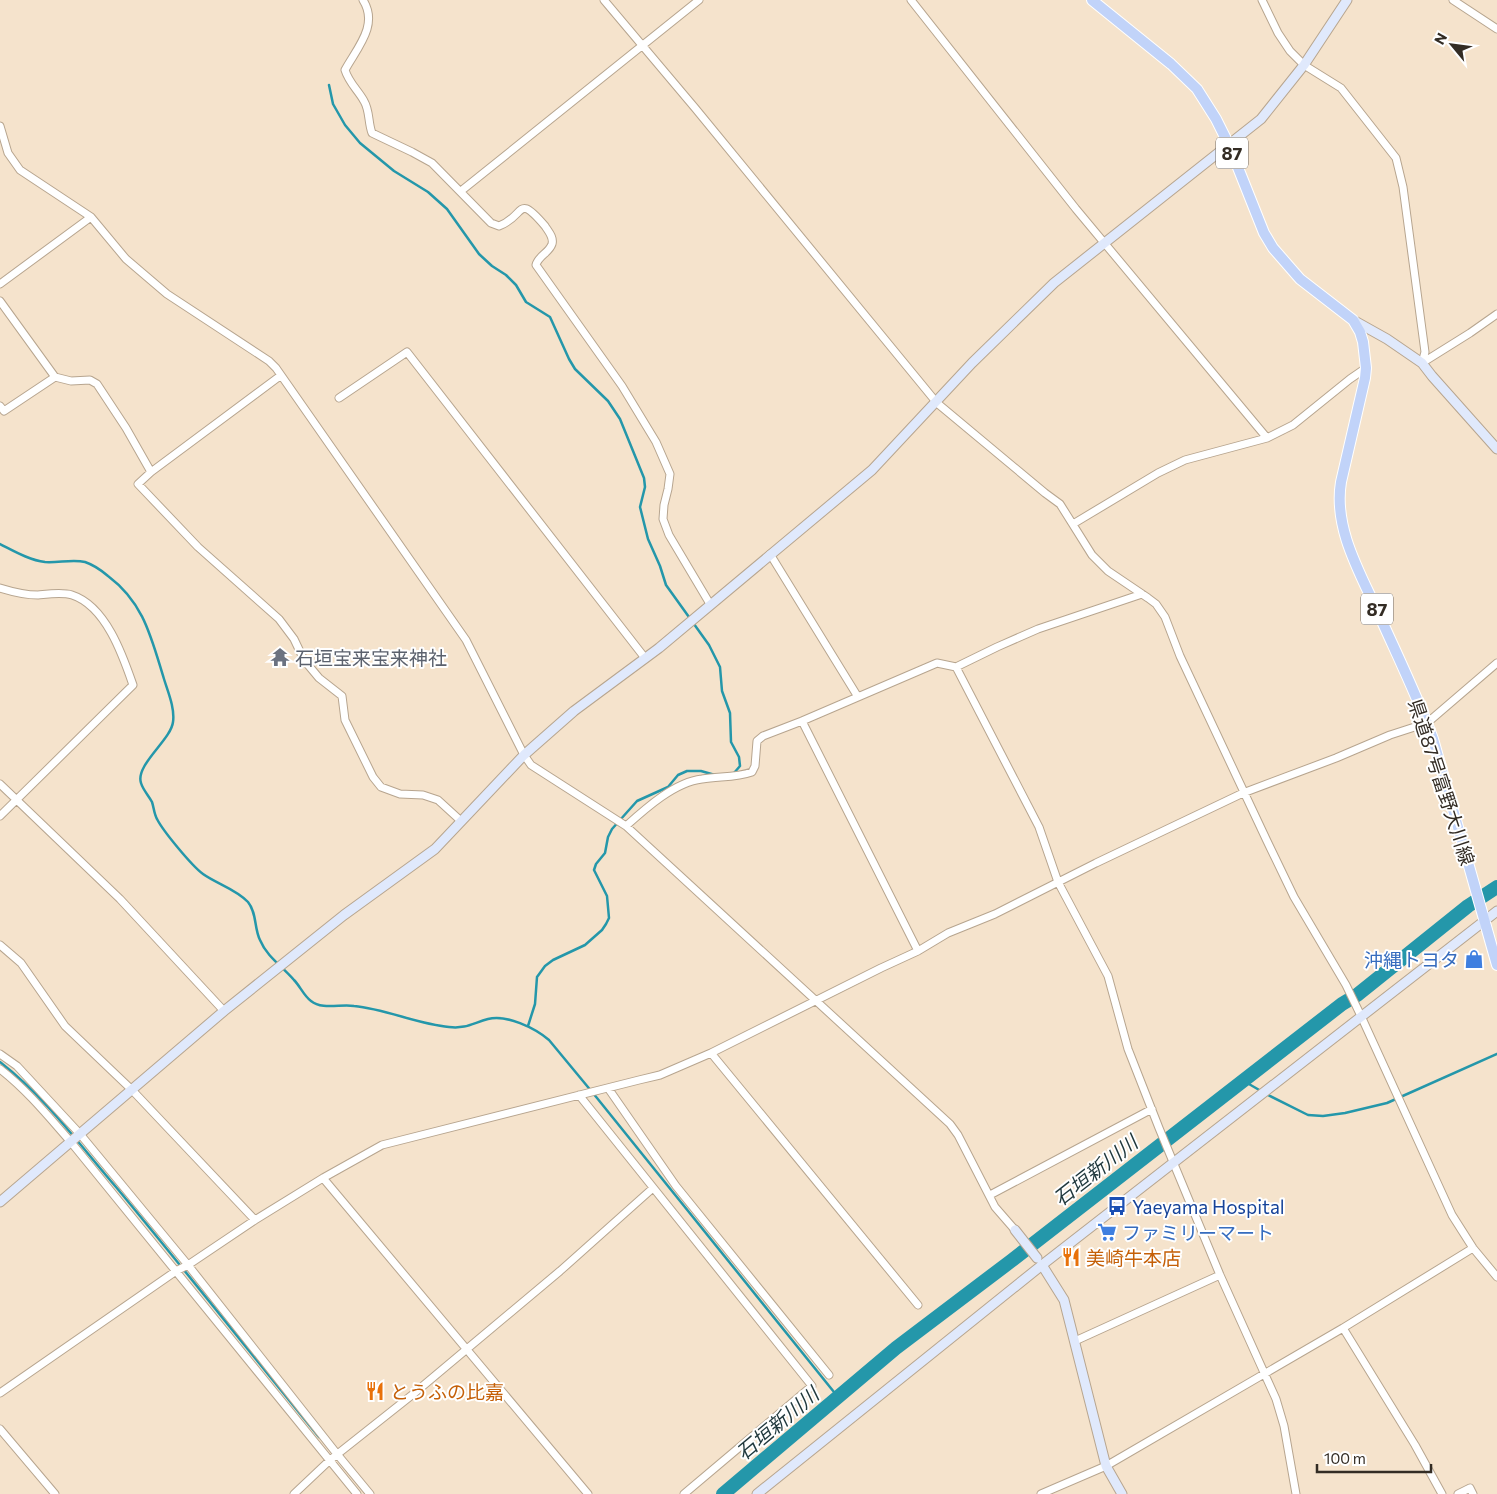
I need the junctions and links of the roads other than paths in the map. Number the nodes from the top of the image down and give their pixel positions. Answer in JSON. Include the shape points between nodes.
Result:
{"nodes":[{"id":1,"x":363,"y":0,"type":"edge"},
{"id":2,"x":604,"y":0,"type":"edge"},
{"id":3,"x":699,"y":0,"type":"edge"},
{"id":4,"x":911,"y":0,"type":"edge"},
{"id":5,"x":1092,"y":0,"type":"edge"},
{"id":6,"x":1262,"y":0,"type":"edge"},
{"id":7,"x":1347,"y":0,"type":"edge"},
{"id":8,"x":1453,"y":0,"type":"edge"},
{"id":9,"x":1497,"y":29,"type":"edge"},
{"id":10,"x":642,"y":46,"type":"junction"},
{"id":11,"x":1304,"y":65,"type":"junction"},
{"id":12,"x":0,"y":126,"type":"edge"},
{"id":13,"x":1228,"y":145,"type":"junction"},
{"id":14,"x":461,"y":191,"type":"junction"},
{"id":15,"x":91,"y":217,"type":"junction"},
{"id":16,"x":1104,"y":243,"type":"junction"},
{"id":17,"x":0,"y":284,"type":"edge"},
{"id":18,"x":0,"y":301,"type":"edge"},
{"id":19,"x":1497,"y":314,"type":"edge"},
{"id":20,"x":1353,"y":320,"type":"junction"},
{"id":21,"x":1422,"y":363,"type":"junction"},
{"id":22,"x":1366,"y":368,"type":"junction"},
{"id":23,"x":280,"y":376,"type":"junction"},
{"id":24,"x":55,"y":377,"type":"junction"},
{"id":25,"x":339,"y":398,"type":"dead end"},
{"id":26,"x":936,"y":402,"type":"junction"},
{"id":27,"x":0,"y":406,"type":"edge"},
{"id":28,"x":1267,"y":438,"type":"junction"},
{"id":29,"x":1497,"y":449,"type":"edge"},
{"id":30,"x":151,"y":472,"type":"junction"},
{"id":31,"x":1072,"y":524,"type":"junction"},
{"id":32,"x":770,"y":554,"type":"junction"},
{"id":33,"x":0,"y":588,"type":"edge"},
{"id":34,"x":1142,"y":594,"type":"junction"},
{"id":35,"x":710,"y":604,"type":"junction"},
{"id":36,"x":645,"y":658,"type":"junction"},
{"id":37,"x":1497,"y":663,"type":"edge"},
{"id":38,"x":956,"y":667,"type":"junction"},
{"id":39,"x":858,"y":697,"type":"junction"},
{"id":40,"x":802,"y":721,"type":"junction"},
{"id":41,"x":1427,"y":723,"type":"junction"},
{"id":42,"x":524,"y":755,"type":"junction"},
{"id":43,"x":0,"y":784,"type":"edge"},
{"id":44,"x":1243,"y":792,"type":"junction"},
{"id":45,"x":16,"y":800,"type":"junction"},
{"id":46,"x":0,"y":816,"type":"edge"},
{"id":47,"x":461,"y":821,"type":"junction"},
{"id":48,"x":626,"y":826,"type":"junction"},
{"id":49,"x":1058,"y":882,"type":"junction"},
{"id":50,"x":1497,"y":911,"type":"edge"},
{"id":51,"x":1485,"y":921,"type":"junction"},
{"id":52,"x":0,"y":945,"type":"edge"},
{"id":53,"x":918,"y":951,"type":"junction"},
{"id":54,"x":1497,"y":965,"type":"edge"},
{"id":55,"x":817,"y":1000,"type":"junction"},
{"id":56,"x":224,"y":1011,"type":"junction"},
{"id":57,"x":1361,"y":1016,"type":"junction"},
{"id":58,"x":711,"y":1053,"type":"junction"},
{"id":59,"x":0,"y":1054,"type":"edge"},
{"id":60,"x":0,"y":1069,"type":"edge"},
{"id":61,"x":608,"y":1088,"type":"junction"},
{"id":62,"x":132,"y":1090,"type":"junction"},
{"id":63,"x":579,"y":1095,"type":"junction"},
{"id":64,"x":1152,"y":1109,"type":"junction"},
{"id":65,"x":80,"y":1134,"type":"junction"},
{"id":66,"x":70,"y":1142,"type":"junction"},
{"id":67,"x":1172,"y":1158,"type":"junction"},
{"id":68,"x":323,"y":1178,"type":"junction"},
{"id":69,"x":654,"y":1188,"type":"junction"},
{"id":70,"x":990,"y":1195,"type":"junction"},
{"id":71,"x":0,"y":1202,"type":"edge"},
{"id":72,"x":255,"y":1220,"type":"junction"},
{"id":73,"x":1015,"y":1230,"type":"joint"},
{"id":74,"x":1473,"y":1248,"type":"junction"},
{"id":75,"x":1039,"y":1262,"type":"junction"},
{"id":76,"x":188,"y":1265,"type":"junction"},
{"id":77,"x":176,"y":1271,"type":"junction"},
{"id":78,"x":1220,"y":1275,"type":"junction"},
{"id":79,"x":1497,"y":1277,"type":"edge"},
{"id":80,"x":918,"y":1305,"type":"dead end"},
{"id":81,"x":1343,"y":1328,"type":"junction"},
{"id":82,"x":1075,"y":1341,"type":"junction"},
{"id":83,"x":467,"y":1348,"type":"junction"},
{"id":84,"x":829,"y":1374,"type":"dead end"},
{"id":85,"x":1264,"y":1374,"type":"junction"},
{"id":86,"x":0,"y":1393,"type":"edge"},
{"id":87,"x":0,"y":1429,"type":"edge"},
{"id":88,"x":337,"y":1454,"type":"junction"},
{"id":89,"x":330,"y":1460,"type":"junction"},
{"id":90,"x":1106,"y":1466,"type":"junction"},
{"id":91,"x":54,"y":1494,"type":"edge"},
{"id":92,"x":294,"y":1494,"type":"edge"},
{"id":93,"x":357,"y":1494,"type":"edge"},
{"id":94,"x":370,"y":1494,"type":"edge"},
{"id":95,"x":588,"y":1494,"type":"edge"},
{"id":96,"x":684,"y":1494,"type":"edge"},
{"id":97,"x":757,"y":1494,"type":"edge"},
{"id":98,"x":1040,"y":1494,"type":"edge"},
{"id":99,"x":1122,"y":1494,"type":"edge"},
{"id":100,"x":1296,"y":1494,"type":"edge"},
{"id":101,"x":1442,"y":1494,"type":"edge"},
{"id":102,"x":1458,"y":1494,"type":"edge"},
{"id":103,"x":1473,"y":1494,"type":"edge"}],
"edges":[{"from":1,"to":14,"type":"street","via":[[370,20],[367,32],[345,70],[365,103],[372,134],[432,163]]},
{"from":2,"to":10,"type":"street"},
{"from":3,"to":10,"type":"street"},
{"from":4,"to":16,"type":"street"},
{"from":5,"to":13,"type":"main road","name":"県道87号富野大川線","number":"87","via":[[1197,89]]},
{"from":6,"to":11,"type":"street","via":[[1278,34]]},
{"from":7,"to":11,"type":"street"},
{"from":8,"to":9,"type":"street"},
{"from":10,"to":14,"type":"street"},
{"from":10,"to":26,"type":"street"},
{"from":11,"to":13,"type":"street","via":[[1261,119]]},
{"from":11,"to":21,"type":"street","via":[[1341,88],[1396,158],[1403,187],[1425,352]]},
{"from":12,"to":15,"type":"street","via":[[8,153],[20,170]]},
{"from":13,"to":16,"type":"street"},
{"from":13,"to":20,"type":"main road","name":"県道87号富野大川線","number":"87","via":[[1273,248],[1300,279]]},
{"from":14,"to":35,"type":"street","via":[[491,223],[499,226],[518,211],[530,209],[552,237],[553,243],[536,265],[611,370],[656,442],[670,474],[663,519]]},
{"from":15,"to":17,"type":"street"},
{"from":15,"to":23,"type":"street","via":[[126,259],[167,294],[269,361]]},
{"from":16,"to":26,"type":"street","via":[[1029,306]]},
{"from":16,"to":28,"type":"street"},
{"from":18,"to":24,"type":"street"},
{"from":19,"to":21,"type":"street"},
{"from":20,"to":21,"type":"street","via":[[1387,338]]},
{"from":20,"to":22,"type":"main road","name":"県道87号富野大川線","number":"87","via":[[1363,342]]},
{"from":21,"to":29,"type":"street"},
{"from":22,"to":28,"type":"street","via":[[1293,426]]},
{"from":22,"to":41,"type":"main road","name":"県道87号富野大川線","number":"87","via":[[1338,498],[1340,516],[1364,582]]},
{"from":23,"to":30,"type":"street"},
{"from":23,"to":42,"type":"street","via":[[466,640]]},
{"from":24,"to":27,"type":"street","via":[[4,411]]},
{"from":24,"to":30,"type":"street","via":[[71,381],[90,380],[97,384]]},
{"from":25,"to":36,"type":"street","via":[[407,352]]},
{"from":26,"to":31,"type":"street","via":[[1060,504]]},
{"from":26,"to":32,"type":"street","via":[[872,470]]},
{"from":28,"to":31,"type":"street","via":[[1185,460]]},
{"from":30,"to":47,"type":"street","via":[[138,484],[198,547],[279,619],[304,660],[319,678],[342,696],[345,720],[373,777],[382,787],[400,794],[423,795],[438,800]]},
{"from":31,"to":34,"type":"street","via":[[1086,547],[1108,571]]},
{"from":32,"to":35,"type":"street"},
{"from":32,"to":39,"type":"street"},
{"from":33,"to":45,"type":"street","via":[[22,594],[72,595],[88,604],[114,637],[133,685]]},
{"from":34,"to":38,"type":"street","via":[[1038,629]]},
{"from":34,"to":44,"type":"street","via":[[1156,604],[1165,617]]},
{"from":35,"to":36,"type":"street"},
{"from":36,"to":42,"type":"street","via":[[574,711]]},
{"from":37,"to":41,"type":"street"},
{"from":38,"to":39,"type":"street","via":[[937,664]]},
{"from":38,"to":49,"type":"street","via":[[1039,827]]},
{"from":39,"to":40,"type":"street"},
{"from":40,"to":48,"type":"street","via":[[757,741],[752,772],[740,777],[700,779],[681,785]]},
{"from":40,"to":53,"type":"street"},
{"from":41,"to":44,"type":"street"},
{"from":41,"to":51,"type":"main road","name":"県道87号富野大川線","number":"87"},
{"from":42,"to":47,"type":"street"},
{"from":42,"to":48,"type":"street","via":[[531,765]]},
{"from":43,"to":45,"type":"street"},
{"from":44,"to":49,"type":"street"},
{"from":44,"to":57,"type":"street","via":[[1294,897]]},
{"from":45,"to":46,"type":"street"},
{"from":45,"to":56,"type":"street","via":[[120,899]]},
{"from":47,"to":56,"type":"street","via":[[434,849],[344,915]]},
{"from":48,"to":55,"type":"street"},
{"from":49,"to":53,"type":"street"},
{"from":49,"to":64,"type":"street","via":[[1108,976],[1128,1049]]},
{"from":50,"to":51,"type":"street"},
{"from":51,"to":54,"type":"main road","name":"県道87号富野大川線","number":"87"},
{"from":51,"to":57,"type":"street"},
{"from":52,"to":62,"type":"street","via":[[21,963],[66,1026]]},
{"from":53,"to":55,"type":"street"},
{"from":55,"to":58,"type":"street"},
{"from":55,"to":70,"type":"street","via":[[950,1124]]},
{"from":56,"to":62,"type":"street"},
{"from":57,"to":67,"type":"street"},
{"from":57,"to":74,"type":"street","via":[[1452,1215]]},
{"from":58,"to":61,"type":"street","via":[[660,1075]]},
{"from":58,"to":80,"type":"street"},
{"from":59,"to":65,"type":"street","via":[[18,1066]]},
{"from":60,"to":66,"type":"street","via":[[33,1098]]},
{"from":61,"to":63,"type":"street"},
{"from":61,"to":84,"type":"street","via":[[676,1186]]},
{"from":62,"to":65,"type":"street"},
{"from":62,"to":72,"type":"street"},
{"from":63,"to":68,"type":"street","via":[[382,1145]]},
{"from":63,"to":69,"type":"street"},
{"from":64,"to":67,"type":"street"},
{"from":64,"to":70,"type":"street"},
{"from":65,"to":66,"type":"street"},
{"from":65,"to":76,"type":"street"},
{"from":66,"to":71,"type":"street"},
{"from":66,"to":77,"type":"street"},
{"from":67,"to":75,"type":"street"},
{"from":67,"to":78,"type":"street"},
{"from":68,"to":72,"type":"street"},
{"from":68,"to":83,"type":"street"},
{"from":69,"to":83,"type":"street"},
{"from":69,"to":96,"type":"street","via":[[812,1386]]},
{"from":70,"to":73,"type":"street","via":[[995,1207]]},
{"from":72,"to":76,"type":"street"},
{"from":73,"to":75,"type":"street"},
{"from":74,"to":79,"type":"street"},
{"from":74,"to":81,"type":"street"},
{"from":75,"to":82,"type":"street","via":[[1064,1300]]},
{"from":75,"to":97,"type":"street"},
{"from":76,"to":77,"type":"street"},
{"from":76,"to":88,"type":"street"},
{"from":77,"to":86,"type":"street"},
{"from":77,"to":89,"type":"street"},
{"from":78,"to":82,"type":"street"},
{"from":78,"to":85,"type":"street"},
{"from":81,"to":85,"type":"street"},
{"from":81,"to":101,"type":"street"},
{"from":82,"to":90,"type":"street"},
{"from":83,"to":88,"type":"street"},
{"from":83,"to":95,"type":"street"},
{"from":85,"to":90,"type":"street"},
{"from":85,"to":100,"type":"street","via":[[1284,1426]]},
{"from":87,"to":91,"type":"street"},
{"from":88,"to":89,"type":"street"},
{"from":88,"to":94,"type":"street"},
{"from":89,"to":92,"type":"street"},
{"from":89,"to":93,"type":"street"},
{"from":90,"to":98,"type":"street"},
{"from":90,"to":99,"type":"street"},
{"from":102,"to":103,"type":"street","via":[[1470,1488]]}]}
